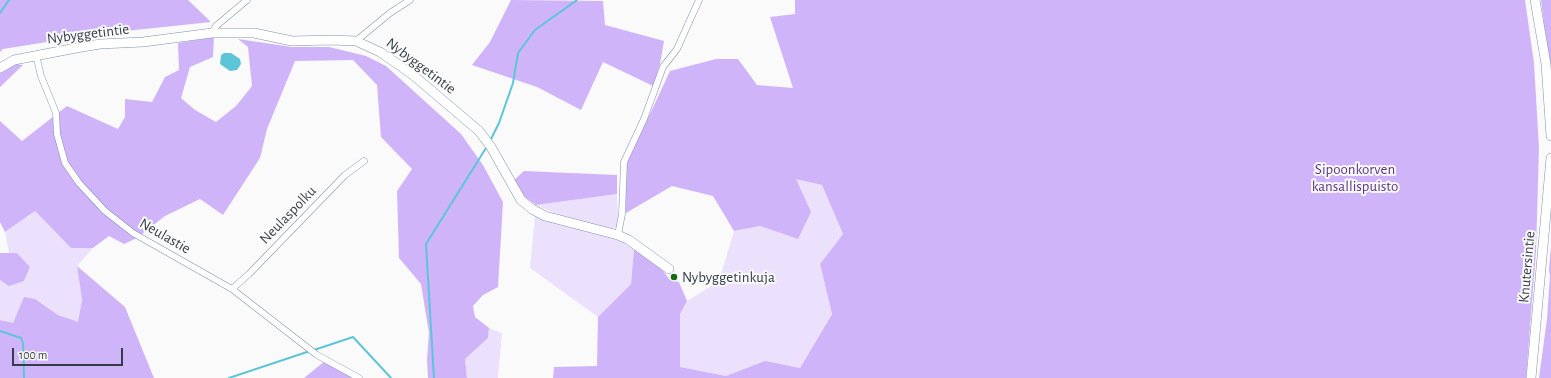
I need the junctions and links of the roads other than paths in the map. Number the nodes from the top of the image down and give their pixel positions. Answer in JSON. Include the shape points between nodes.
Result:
{"nodes":[{"id":1,"x":247,"y":0,"type":"edge"},
{"id":2,"x":410,"y":0,"type":"edge"},
{"id":3,"x":700,"y":0,"type":"edge"},
{"id":4,"x":1535,"y":0,"type":"edge"},
{"id":5,"x":212,"y":33,"type":"junction"},
{"id":6,"x":356,"y":41,"type":"junction"},
{"id":7,"x":36,"y":55,"type":"junction"},
{"id":8,"x":0,"y":68,"type":"edge"},
{"id":9,"x":1551,"y":136,"type":"edge"},
{"id":10,"x":1551,"y":158,"type":"edge"},
{"id":11,"x":364,"y":161,"type":"dead end"},
{"id":12,"x":618,"y":235,"type":"junction"},
{"id":13,"x":669,"y":269,"type":"dead end"},
{"id":14,"x":232,"y":289,"type":"junction"},
{"id":15,"x":359,"y":378,"type":"edge"},
{"id":16,"x":1531,"y":378,"type":"edge"}],
"edges":[{"from":1,"to":5,"type":"street","via":[[216,26]]},
{"from":2,"to":6,"type":"street"},
{"from":3,"to":12,"type":"street","via":[[677,49],[663,66],[644,119],[624,162],[622,214]]},
{"from":4,"to":9,"type":"street","via":[[1546,64]]},
{"from":5,"to":6,"type":"street","name":"Nybyggetintie","via":[[254,33],[292,41]]},
{"from":5,"to":7,"type":"street","name":"Nybyggetintie","via":[[143,42],[100,44]]},
{"from":6,"to":12,"type":"street","name":"Nybyggetintie","via":[[380,52],[413,75],[479,131],[521,200],[532,209],[545,216]]},
{"from":7,"to":8,"type":"street","name":"Nybyggetintie","via":[[14,60]]},
{"from":7,"to":14,"type":"street","name":"Neulastie","via":[[41,76],[56,112],[57,134],[65,163],[79,183],[121,224]]},
{"from":10,"to":16,"type":"street","name":"Knutersintie"},
{"from":11,"to":14,"type":"street","name":"Neulaspolku","via":[[345,175]]},
{"from":12,"to":13,"type":"street","name":"Nybyggetintie"},
{"from":14,"to":15,"type":"street","name":"Neulastie","via":[[316,354]]}]}
